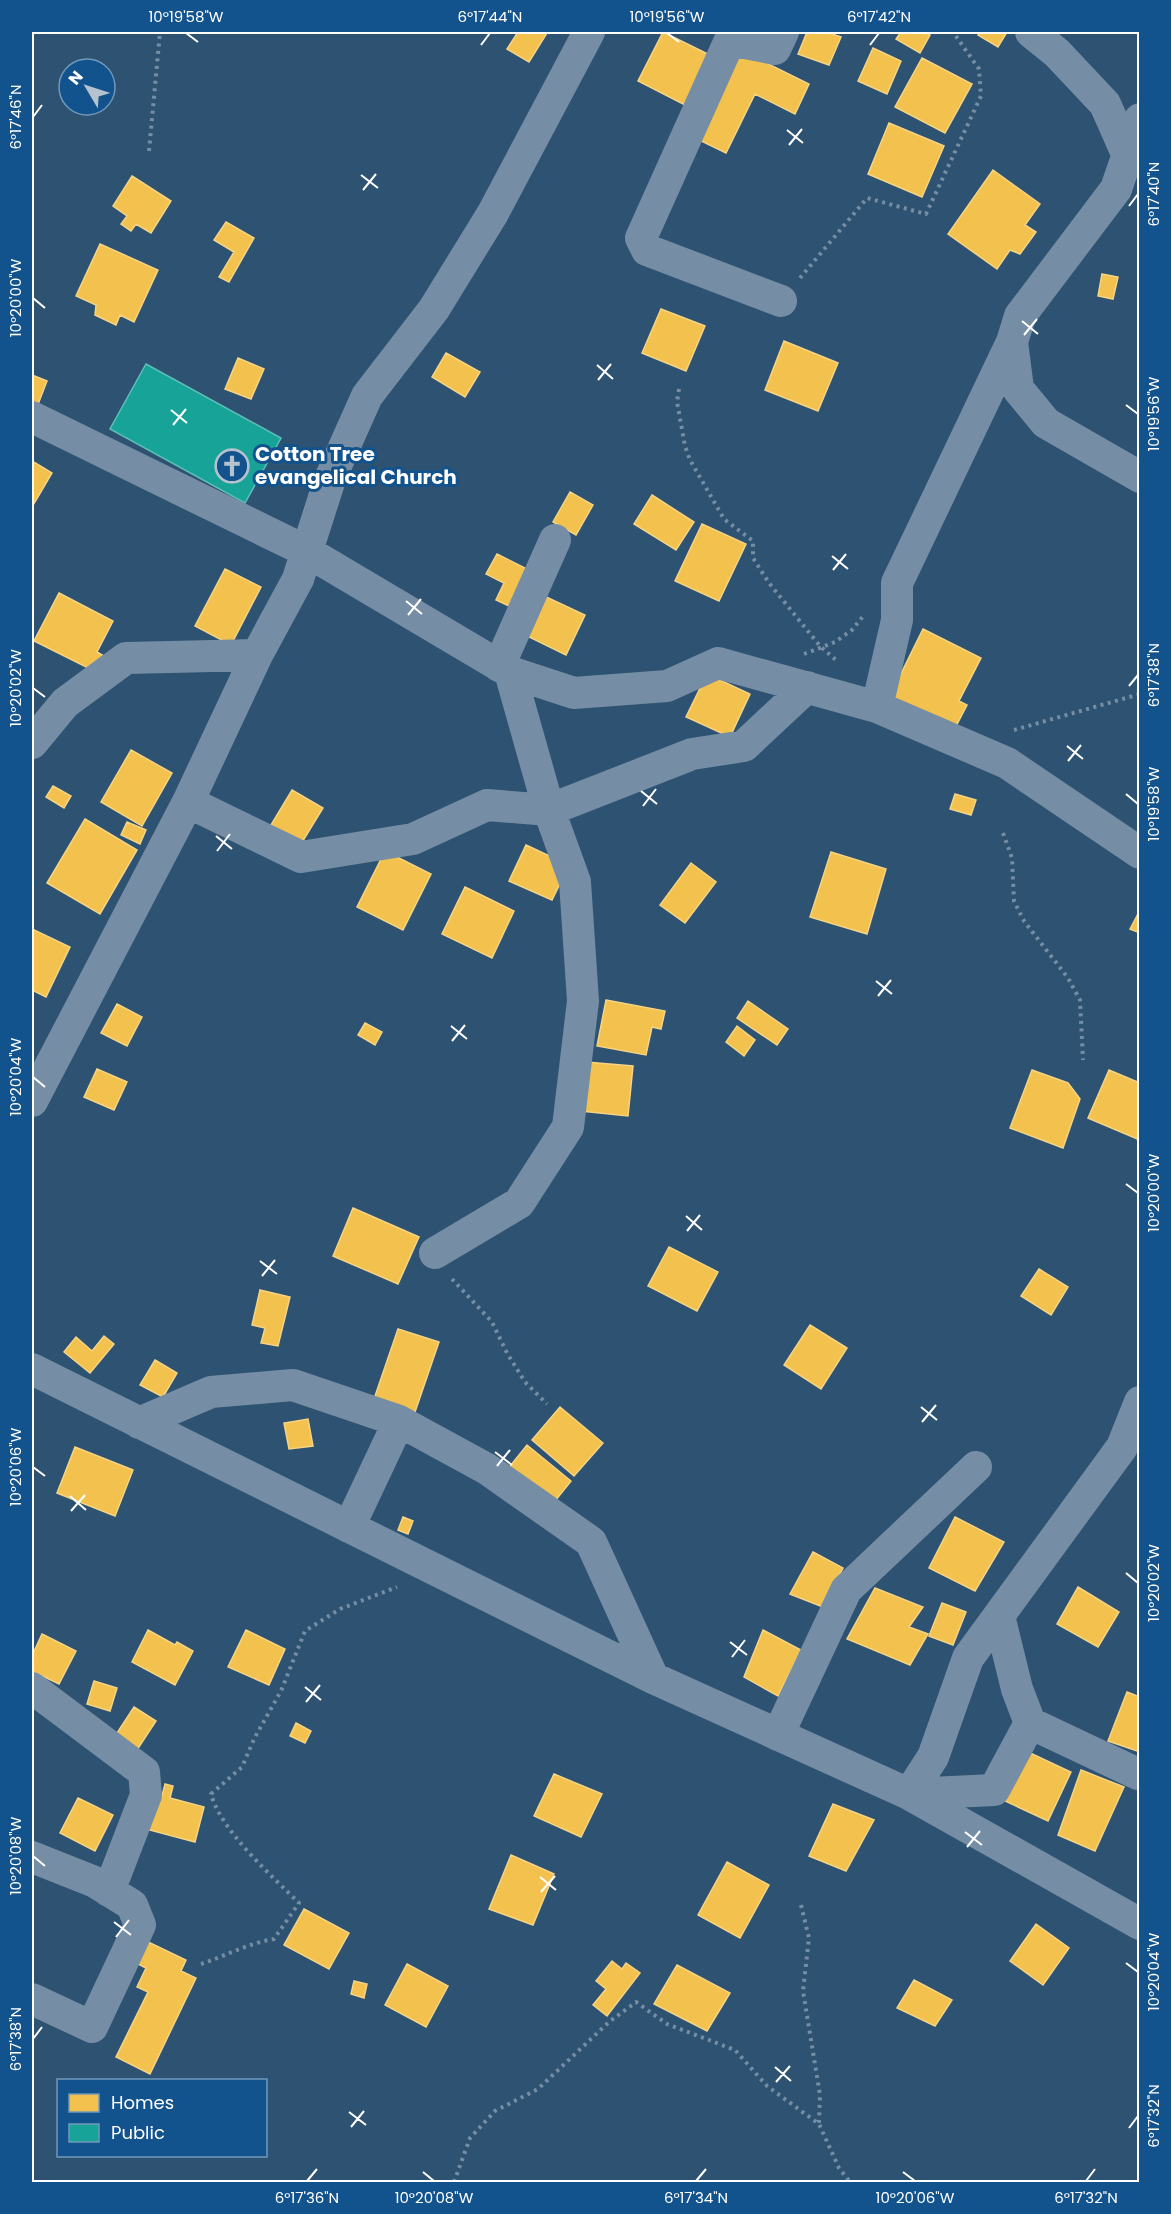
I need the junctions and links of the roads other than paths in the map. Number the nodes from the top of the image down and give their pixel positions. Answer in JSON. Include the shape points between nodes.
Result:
{"nodes":[{"id":1,"x":589,"y":32,"type":"edge"},
{"id":2,"x":783,"y":32,"type":"edge"},
{"id":3,"x":1031,"y":32,"type":"edge"},
{"id":4,"x":1140,"y":119,"type":"edge"},
{"id":5,"x":1127,"y":154,"type":"junction"},
{"id":6,"x":1140,"y":183,"type":"edge"},
{"id":7,"x":781,"y":301,"type":"road end"},
{"id":8,"x":1012,"y":342,"type":"junction"},
{"id":9,"x":32,"y":417,"type":"edge"},
{"id":10,"x":1140,"y":477,"type":"edge"},
{"id":11,"x":555,"y":540,"type":"dead end"},
{"id":12,"x":306,"y":552,"type":"junction"},
{"id":13,"x":258,"y":655,"type":"junction"},
{"id":14,"x":504,"y":669,"type":"junction"},
{"id":15,"x":793,"y":684,"type":"junction"},
{"id":16,"x":879,"y":700,"type":"junction"},
{"id":17,"x":32,"y":743,"type":"edge"},
{"id":18,"x":188,"y":802,"type":"junction"},
{"id":19,"x":549,"y":810,"type":"junction"},
{"id":20,"x":1140,"y":853,"type":"edge"},
{"id":21,"x":32,"y":1101,"type":"edge"},
{"id":22,"x":435,"y":1253,"type":"road end"},
{"id":23,"x":32,"y":1369,"type":"edge"},
{"id":24,"x":1140,"y":1402,"type":"edge"},
{"id":25,"x":399,"y":1421,"type":"junction"},
{"id":26,"x":139,"y":1423,"type":"junction"},
{"id":27,"x":976,"y":1467,"type":"dead end"},
{"id":28,"x":349,"y":1527,"type":"junction"},
{"id":29,"x":999,"y":1616,"type":"junction"},
{"id":30,"x":653,"y":1678,"type":"junction"},
{"id":31,"x":32,"y":1688,"type":"edge"},
{"id":32,"x":1030,"y":1723,"type":"junction"},
{"id":33,"x":778,"y":1735,"type":"junction"},
{"id":34,"x":1138,"y":1774,"type":"edge"},
{"id":35,"x":909,"y":1794,"type":"junction"},
{"id":36,"x":32,"y":1857,"type":"edge"},
{"id":37,"x":109,"y":1891,"type":"junction"},
{"id":38,"x":1140,"y":1924,"type":"edge"},
{"id":39,"x":32,"y":1999,"type":"edge"}],
"edges":[{"from":1,"to":12,"type":"street","via":[[494,213],[434,309],[367,396],[330,479]]},
{"from":2,"to":7,"type":"street","via":[[775,50],[730,40],[641,238],[647,250]]},
{"from":3,"to":5,"type":"street","via":[[1057,53],[1105,104]]},
{"from":4,"to":5,"type":"street"},
{"from":5,"to":6,"type":"street"},
{"from":5,"to":8,"type":"street","via":[[1116,189],[1020,316]]},
{"from":8,"to":10,"type":"street","via":[[1018,389],[1046,423]]},
{"from":8,"to":16,"type":"street","via":[[897,583],[897,620]]},
{"from":9,"to":12,"type":"street"},
{"from":11,"to":14,"type":"street"},
{"from":12,"to":13,"type":"street","via":[[298,579]]},
{"from":12,"to":14,"type":"street"},
{"from":13,"to":17,"type":"street","via":[[126,658],[65,703]]},
{"from":13,"to":18,"type":"street"},
{"from":14,"to":15,"type":"street","via":[[574,693],[667,686],[718,663]]},
{"from":14,"to":19,"type":"street"},
{"from":15,"to":16,"type":"street"},
{"from":15,"to":19,"type":"street","via":[[744,746],[692,754]]},
{"from":16,"to":20,"type":"street","via":[[1007,763]]},
{"from":18,"to":19,"type":"street","via":[[301,857],[414,839],[487,805]]},
{"from":18,"to":21,"type":"street"},
{"from":19,"to":22,"type":"street","via":[[575,882],[583,1001],[568,1128],[519,1203]]},
{"from":23,"to":26,"type":"street"},
{"from":24,"to":29,"type":"street","via":[[1122,1447]]},
{"from":25,"to":26,"type":"street","via":[[293,1385],[211,1392]]},
{"from":25,"to":28,"type":"street"},
{"from":25,"to":30,"type":"street","via":[[487,1469],[591,1542]]},
{"from":26,"to":28,"type":"street"},
{"from":27,"to":33,"type":"street","via":[[846,1590]]},
{"from":28,"to":30,"type":"street"},
{"from":29,"to":32,"type":"street","via":[[1017,1689]]},
{"from":29,"to":35,"type":"street","via":[[968,1658],[933,1757]]},
{"from":30,"to":33,"type":"street"},
{"from":31,"to":37,"type":"street","via":[[144,1772],[146,1795]]},
{"from":32,"to":34,"type":"street"},
{"from":32,"to":35,"type":"street","via":[[994,1790]]},
{"from":33,"to":35,"type":"street"},
{"from":35,"to":38,"type":"street"},
{"from":36,"to":37,"type":"street"},
{"from":37,"to":39,"type":"street","via":[[132,1905],[140,1925],[92,2027]]}]}
